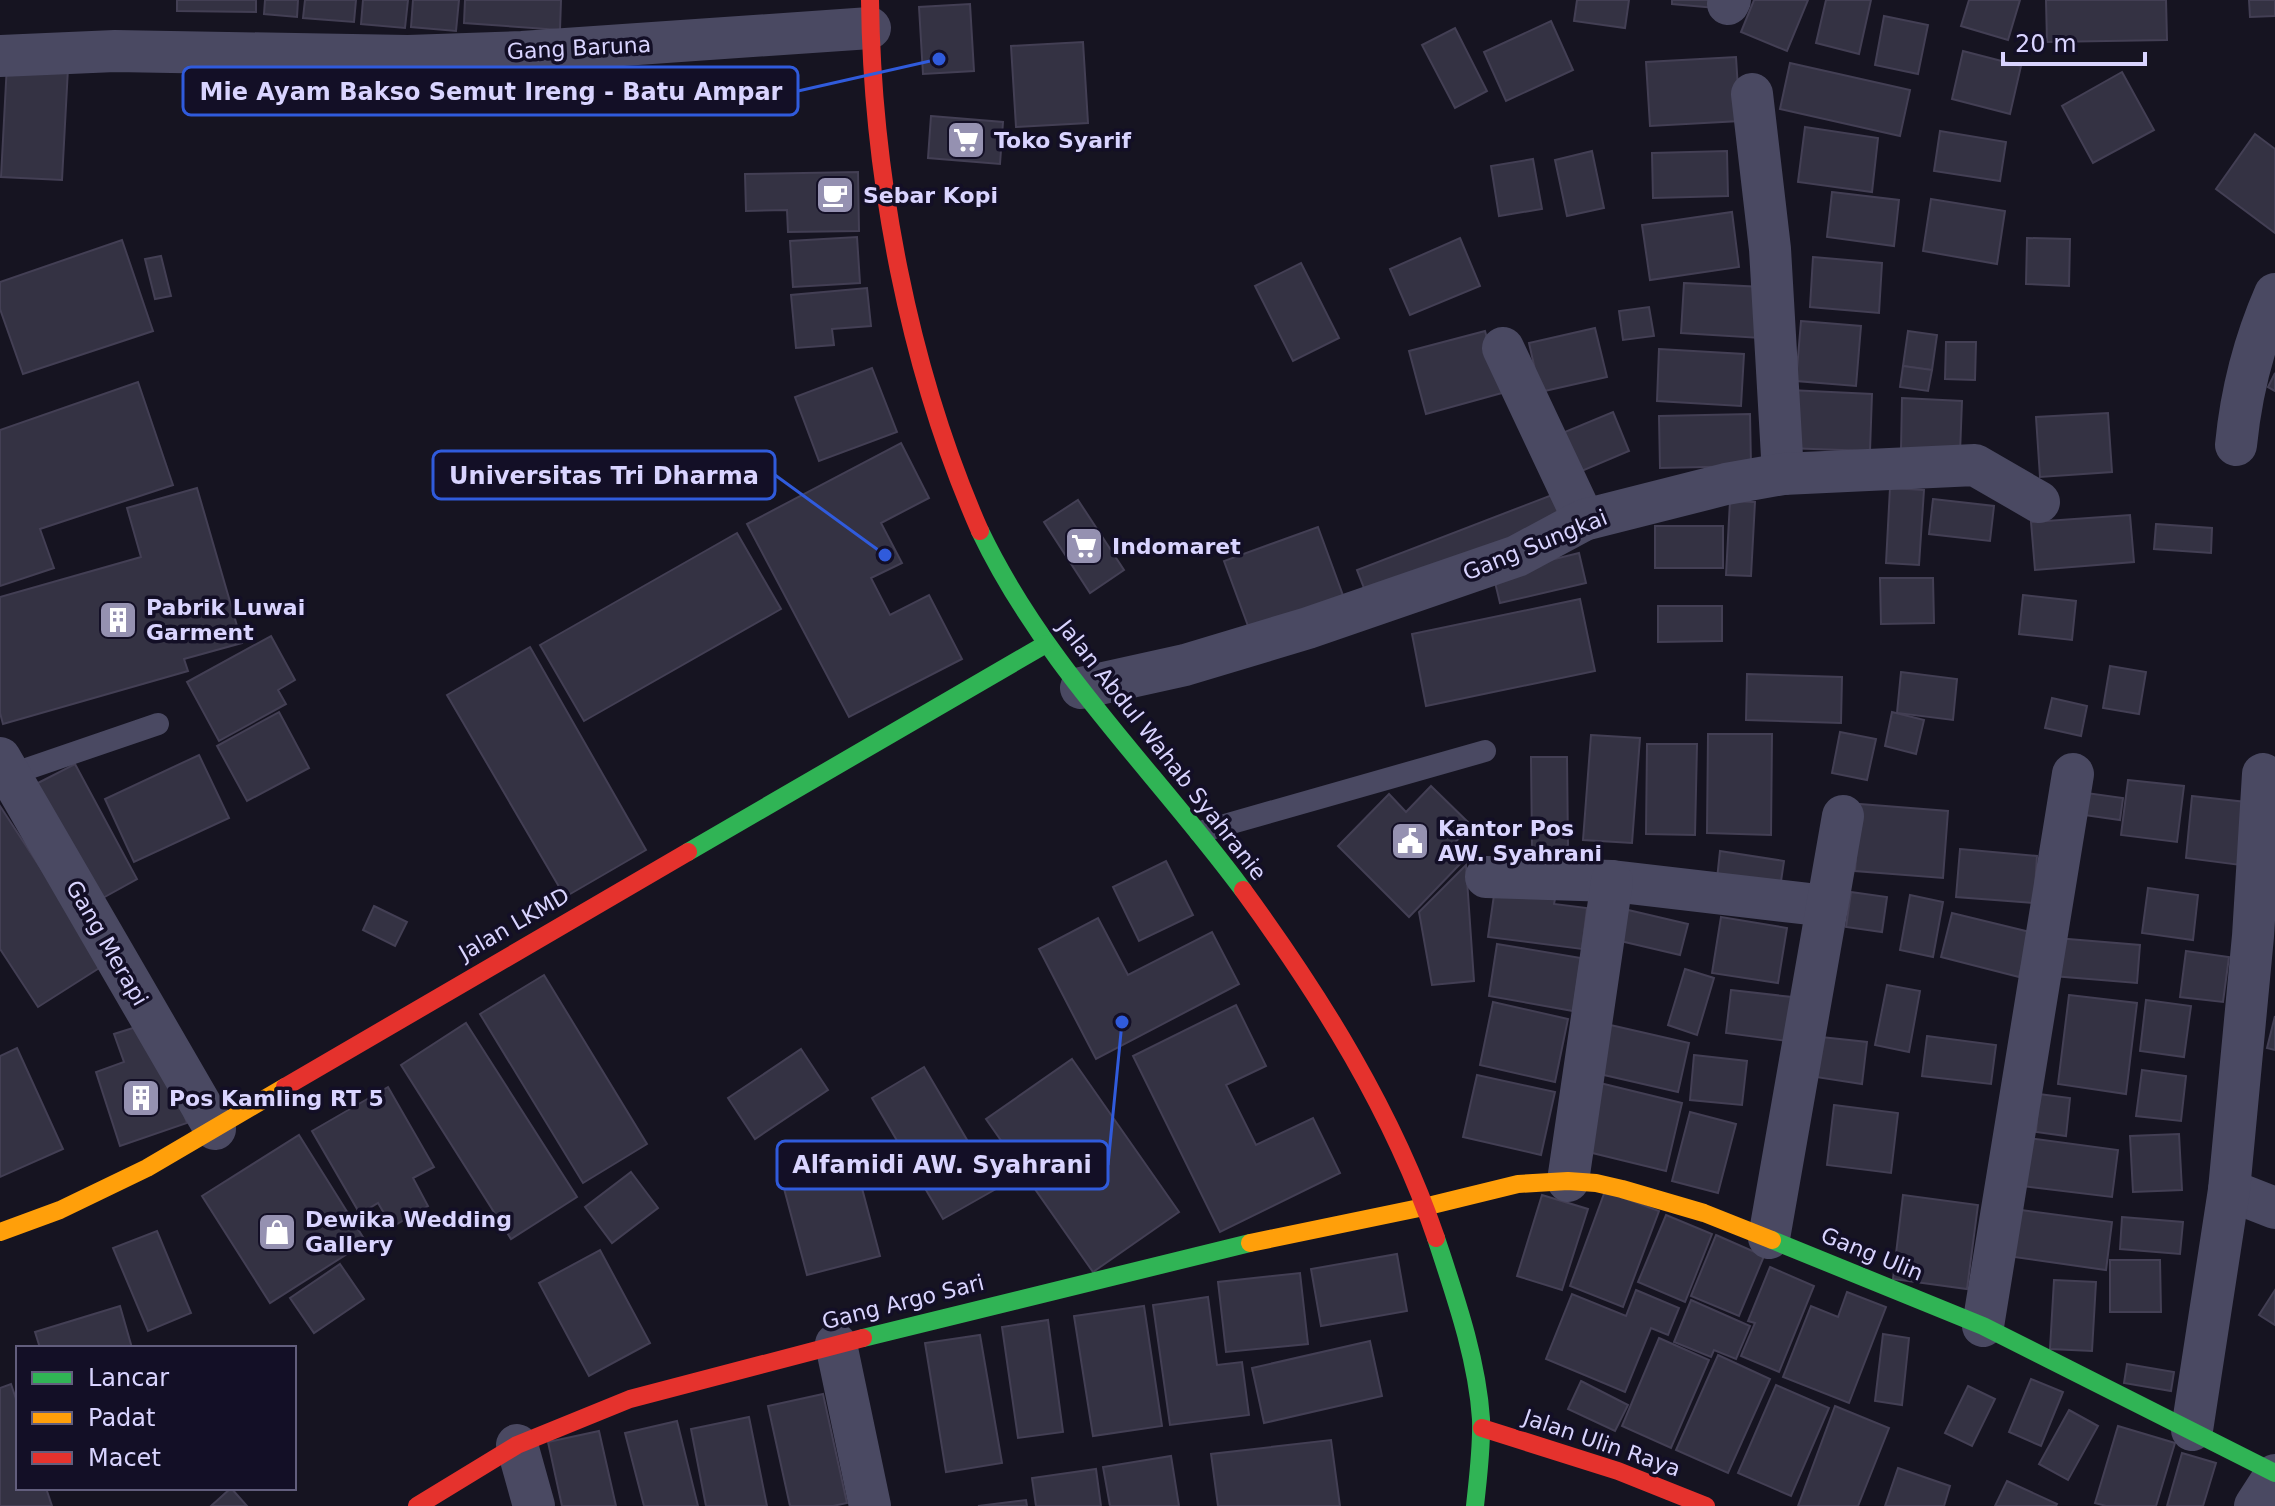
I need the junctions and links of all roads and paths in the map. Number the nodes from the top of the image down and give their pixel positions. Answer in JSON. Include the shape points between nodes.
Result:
{"nodes":[{"id":1,"x":870,"y":14,"type":"edge"},
{"id":2,"x":0,"y":56,"type":"edge"},
{"id":3,"x":1752,"y":94,"type":"dead end"},
{"id":4,"x":2275,"y":294,"type":"edge"},
{"id":5,"x":1503,"y":348,"type":"dead end"},
{"id":6,"x":2236,"y":445,"type":"dead end"},
{"id":7,"x":1783,"y":474,"type":"junction"},
{"id":8,"x":2039,"y":502,"type":"dead end"},
{"id":9,"x":1584,"y":520,"type":"junction"},
{"id":10,"x":1046,"y":644,"type":"junction"},
{"id":11,"x":1081,"y":688,"type":"junction"},
{"id":12,"x":158,"y":724,"type":"dead end"},
{"id":13,"x":1485,"y":751,"type":"dead end"},
{"id":14,"x":4,"y":766,"type":"edge"},
{"id":15,"x":2073,"y":774,"type":"dead end"},
{"id":16,"x":2263,"y":774,"type":"dead end"},
{"id":17,"x":1843,"y":816,"type":"dead end"},
{"id":18,"x":1200,"y":832,"type":"junction"},
{"id":19,"x":1486,"y":877,"type":"dead end"},
{"id":20,"x":1612,"y":881,"type":"junction"},
{"id":21,"x":1827,"y":906,"type":"junction"},
{"id":22,"x":215,"y":1129,"type":"junction"},
{"id":23,"x":1568,"y":1181,"type":"junction"},
{"id":24,"x":2229,"y":1190,"type":"junction"},
{"id":25,"x":1424,"y":1207,"type":"junction"},
{"id":26,"x":2275,"y":1208,"type":"edge"},
{"id":27,"x":0,"y":1232,"type":"edge"},
{"id":28,"x":1769,"y":1238,"type":"junction"},
{"id":29,"x":1983,"y":1326,"type":"junction"},
{"id":30,"x":836,"y":1344,"type":"junction"},
{"id":31,"x":1482,"y":1428,"type":"junction"},
{"id":32,"x":2192,"y":1430,"type":"junction"},
{"id":33,"x":517,"y":1445,"type":"junction"},
{"id":34,"x":2275,"y":1474,"type":"edge"},
{"id":35,"x":417,"y":1506,"type":"edge"},
{"id":36,"x":534,"y":1506,"type":"edge"},
{"id":37,"x":870,"y":1506,"type":"edge"},
{"id":38,"x":1475,"y":1506,"type":"edge"},
{"id":39,"x":1706,"y":1506,"type":"edge"},
{"id":40,"x":2255,"y":1506,"type":"edge"}],
"edges":[{"from":1,"to":2,"type":"street","name":"Gang Baruna","via":[[537,51]]},
{"from":1,"to":10,"type":"street","name":"Jalan Abdul Wahab Syahranie","via":[[877,120],[897,262],[933,413],[973,519]]},
{"from":3,"to":7,"type":"street","via":[[1770,249]]},
{"from":4,"to":6,"type":"street","via":[[2250,365]]},
{"from":5,"to":9,"type":"street"},
{"from":7,"to":8,"type":"street","name":"Gang Sungkai","via":[[1975,465]]},
{"from":7,"to":9,"type":"street","name":"Gang Sungkai"},
{"from":9,"to":11,"type":"street","name":"Gang Sungkai","via":[[1517,556],[1390,602],[1185,665]]},
{"from":10,"to":11,"type":"street","name":"Jalan Abdul Wahab Syahranie"},
{"from":10,"to":22,"type":"street","name":"Jalan LKMD"},
{"from":11,"to":18,"type":"street","name":"Jalan Abdul Wahab Syahranie"},
{"from":12,"to":14,"type":"lane"},
{"from":13,"to":18,"type":"lane"},
{"from":14,"to":22,"type":"street","name":"Gang Merapi"},
{"from":15,"to":29,"type":"street"},
{"from":16,"to":24,"type":"street"},
{"from":17,"to":21,"type":"street"},
{"from":18,"to":25,"type":"street","name":"Jalan Abdul Wahab Syahranie","via":[[1271,928],[1352,1057]]},
{"from":19,"to":20,"type":"street"},
{"from":20,"to":21,"type":"street"},
{"from":20,"to":23,"type":"street"},
{"from":21,"to":28,"type":"street"},
{"from":22,"to":27,"type":"street","name":"Jalan LKMD","via":[[103,1191]]},
{"from":23,"to":25,"type":"street","name":"Gang Ulin","via":[[1518,1184]]},
{"from":23,"to":28,"type":"street","name":"Gang Ulin","via":[[1644,1195]]},
{"from":24,"to":26,"type":"street"},
{"from":24,"to":32,"type":"street"},
{"from":25,"to":30,"type":"street","name":"Gang Argo Sari","via":[[1219,1249]]},
{"from":25,"to":31,"type":"street","name":"Jalan Abdul Wahab Syahranie","via":[[1464,1332]]},
{"from":28,"to":29,"type":"street","name":"Gang Ulin"},
{"from":29,"to":32,"type":"street","name":"Gang Ulin"},
{"from":30,"to":33,"type":"street","name":"Gang Argo Sari","via":[[630,1399]]},
{"from":30,"to":37,"type":"street"},
{"from":31,"to":38,"type":"street","name":"Jalan Abdul Wahab Syahranie"},
{"from":31,"to":39,"type":"street","name":"Jalan Ulin Raya","via":[[1618,1471]]},
{"from":32,"to":34,"type":"street","name":"Gang Ulin"},
{"from":33,"to":35,"type":"street","name":"Gang Argo Sari"},
{"from":33,"to":36,"type":"street"},
{"from":34,"to":40,"type":"street"}]}
